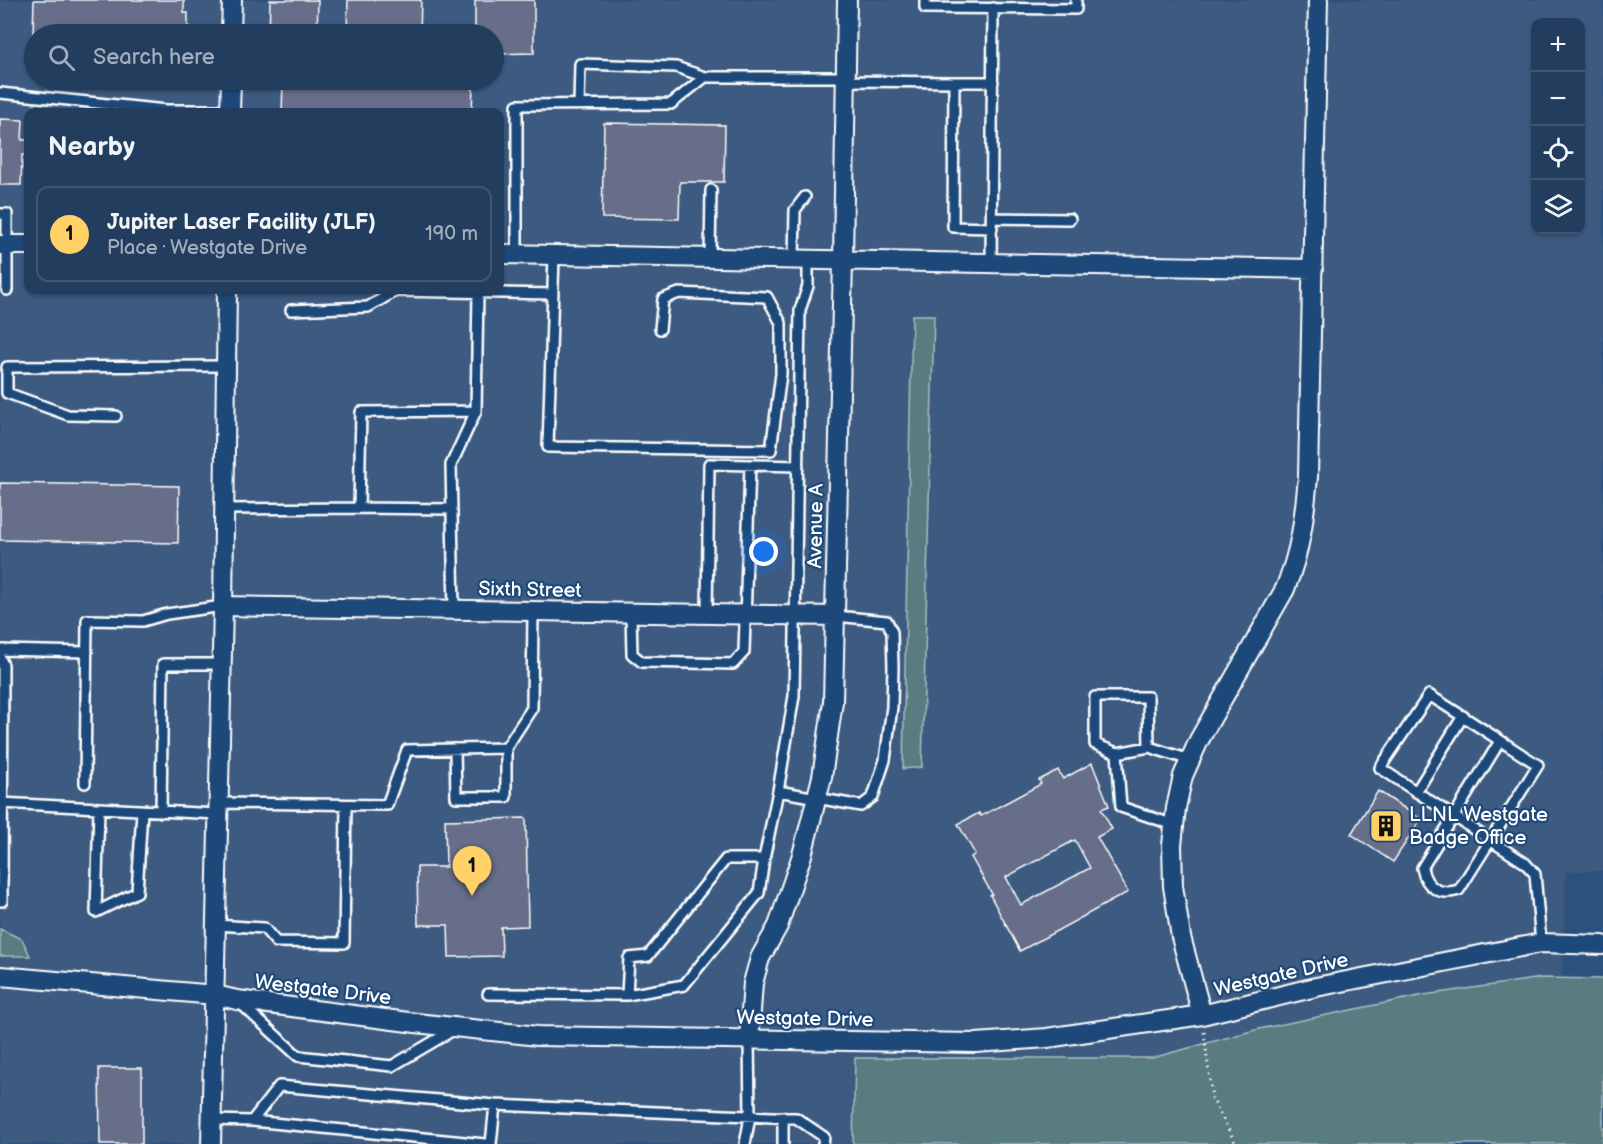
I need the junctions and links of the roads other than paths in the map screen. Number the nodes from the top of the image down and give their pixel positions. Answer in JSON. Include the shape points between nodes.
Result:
{"nodes":[{"id":1,"x":232,"y":0,"type":"edge"},
{"id":2,"x":847,"y":0,"type":"edge"},
{"id":3,"x":926,"y":0,"type":"edge"},
{"id":4,"x":1076,"y":0,"type":"edge"},
{"id":5,"x":1318,"y":0,"type":"edge"},
{"id":6,"x":993,"y":8,"type":"junction"},
{"id":7,"x":231,"y":24,"type":"edge"},
{"id":8,"x":705,"y":77,"type":"junction"},
{"id":9,"x":846,"y":79,"type":"junction"},
{"id":10,"x":954,"y":82,"type":"junction"},
{"id":11,"x":993,"y":82,"type":"junction"},
{"id":12,"x":231,"y":90,"type":"edge"},
{"id":13,"x":0,"y":93,"type":"edge"},
{"id":14,"x":579,"y":105,"type":"junction"},
{"id":15,"x":146,"y":108,"type":"edge"},
{"id":16,"x":230,"y":108,"type":"edge"},
{"id":17,"x":711,"y":190,"type":"dead end"},
{"id":18,"x":805,"y":197,"type":"dead end"},
{"id":19,"x":0,"y":214,"type":"edge"},
{"id":20,"x":1070,"y":219,"type":"dead end"},
{"id":21,"x":992,"y":223,"type":"junction"},
{"id":22,"x":4,"y":245,"type":"edge"},
{"id":23,"x":24,"y":245,"type":"edge"},
{"id":24,"x":508,"y":255,"type":"edge"},
{"id":25,"x":554,"y":255,"type":"junction"},
{"id":26,"x":710,"y":258,"type":"junction"},
{"id":27,"x":801,"y":260,"type":"junction"},
{"id":28,"x":843,"y":261,"type":"junction"},
{"id":29,"x":992,"y":263,"type":"junction"},
{"id":30,"x":1313,"y":269,"type":"junction"},
{"id":31,"x":7,"y":290,"type":"dead end"},
{"id":32,"x":504,"y":293,"type":"edge"},
{"id":33,"x":227,"y":294,"type":"edge"},
{"id":34,"x":391,"y":294,"type":"edge"},
{"id":35,"x":478,"y":294,"type":"edge"},
{"id":36,"x":553,"y":294,"type":"junction"},
{"id":37,"x":291,"y":310,"type":"dead end"},
{"id":38,"x":660,"y":329,"type":"dead end"},
{"id":39,"x":226,"y":366,"type":"junction"},
{"id":40,"x":476,"y":411,"type":"junction"},
{"id":41,"x":116,"y":416,"type":"dead end"},
{"id":42,"x":750,"y":465,"type":"junction"},
{"id":43,"x":798,"y":466,"type":"junction"},
{"id":44,"x":359,"y":508,"type":"junction"},
{"id":45,"x":224,"y":509,"type":"junction"},
{"id":46,"x":452,"y":509,"type":"junction"},
{"id":47,"x":223,"y":606,"type":"junction"},
{"id":48,"x":454,"y":610,"type":"junction"},
{"id":49,"x":533,"y":611,"type":"junction"},
{"id":50,"x":632,"y":613,"type":"junction"},
{"id":51,"x":707,"y":614,"type":"junction"},
{"id":52,"x":746,"y":615,"type":"junction"},
{"id":53,"x":795,"y":616,"type":"junction"},
{"id":54,"x":836,"y":616,"type":"junction"},
{"id":55,"x":0,"y":650,"type":"edge"},
{"id":56,"x":87,"y":652,"type":"junction"},
{"id":57,"x":0,"y":658,"type":"edge"},
{"id":58,"x":222,"y":664,"type":"junction"},
{"id":59,"x":1463,"y":716,"type":"junction"},
{"id":60,"x":1500,"y":741,"type":"junction"},
{"id":61,"x":1149,"y":747,"type":"junction"},
{"id":62,"x":506,"y":748,"type":"junction"},
{"id":63,"x":455,"y":749,"type":"junction"},
{"id":64,"x":1117,"y":753,"type":"junction"},
{"id":65,"x":1190,"y":760,"type":"junction"},
{"id":66,"x":85,"y":783,"type":"dead end"},
{"id":67,"x":778,"y":791,"type":"junction"},
{"id":68,"x":1416,"y":792,"type":"junction"},
{"id":69,"x":817,"y":797,"type":"junction"},
{"id":70,"x":1,"y":803,"type":"edge"},
{"id":71,"x":346,"y":805,"type":"junction"},
{"id":72,"x":99,"y":809,"type":"junction"},
{"id":73,"x":218,"y":809,"type":"junction"},
{"id":74,"x":142,"y":811,"type":"junction"},
{"id":75,"x":161,"y":812,"type":"junction"},
{"id":76,"x":1452,"y":816,"type":"junction"},
{"id":77,"x":1174,"y":825,"type":"junction"},
{"id":78,"x":1490,"y":841,"type":"junction"},
{"id":79,"x":1,"y":853,"type":"edge"},
{"id":80,"x":764,"y":860,"type":"junction"},
{"id":81,"x":1,"y":901,"type":"edge"},
{"id":82,"x":216,"y":925,"type":"junction"},
{"id":83,"x":1541,"y":943,"type":"junction"},
{"id":84,"x":1603,"y":945,"type":"edge"},
{"id":85,"x":0,"y":976,"type":"edge"},
{"id":86,"x":488,"y":994,"type":"dead end"},
{"id":87,"x":215,"y":995,"type":"junction"},
{"id":88,"x":627,"y":995,"type":"junction"},
{"id":89,"x":237,"y":1000,"type":"junction"},
{"id":90,"x":1202,"y":1015,"type":"junction"},
{"id":91,"x":457,"y":1028,"type":"junction"},
{"id":92,"x":749,"y":1039,"type":"junction"},
{"id":93,"x":495,"y":1105,"type":"junction"},
{"id":94,"x":750,"y":1117,"type":"junction"},
{"id":95,"x":783,"y":1118,"type":"junction"},
{"id":96,"x":212,"y":1120,"type":"junction"},
{"id":97,"x":252,"y":1121,"type":"junction"},
{"id":98,"x":368,"y":1132,"type":"junction"},
{"id":99,"x":211,"y":1144,"type":"edge"},
{"id":100,"x":368,"y":1144,"type":"edge"},
{"id":101,"x":485,"y":1144,"type":"edge"},
{"id":102,"x":491,"y":1144,"type":"edge"},
{"id":103,"x":745,"y":1144,"type":"edge"},
{"id":104,"x":783,"y":1144,"type":"edge"},
{"id":105,"x":823,"y":1144,"type":"edge"}],
"edges":[{"from":1,"to":7,"type":"street"},
{"from":2,"to":9,"type":"street","name":"Avenue A"},
{"from":3,"to":6,"type":"lane","via":[[925,8]]},
{"from":4,"to":6,"type":"lane","via":[[1076,9]]},
{"from":5,"to":30,"type":"street"},
{"from":6,"to":11,"type":"lane"},
{"from":8,"to":9,"type":"lane"},
{"from":8,"to":14,"type":"lane","via":[[671,104]]},
{"from":8,"to":14,"type":"lane","via":[[676,67],[580,64]]},
{"from":9,"to":10,"type":"lane"},
{"from":9,"to":28,"type":"street","name":"Avenue A"},
{"from":10,"to":11,"type":"lane"},
{"from":10,"to":21,"type":"lane","via":[[952,227]]},
{"from":11,"to":21,"type":"lane"},
{"from":12,"to":16,"type":"street"},
{"from":13,"to":15,"type":"lane"},
{"from":14,"to":24,"type":"lane","via":[[517,105]]},
{"from":17,"to":26,"type":"lane"},
{"from":18,"to":27,"type":"lane","via":[[795,210]]},
{"from":19,"to":22,"type":"lane","via":[[7,214]]},
{"from":20,"to":21,"type":"lane"},
{"from":21,"to":29,"type":"lane"},
{"from":22,"to":23,"type":"street"},
{"from":22,"to":31,"type":"lane"},
{"from":24,"to":25,"type":"street"},
{"from":25,"to":26,"type":"street"},
{"from":25,"to":36,"type":"lane"},
{"from":26,"to":27,"type":"street"},
{"from":27,"to":28,"type":"street"},
{"from":27,"to":43,"type":"lane","via":[[808,286],[800,310]]},
{"from":28,"to":29,"type":"street"},
{"from":28,"to":54,"type":"street","name":"Avenue A"},
{"from":29,"to":30,"type":"street"},
{"from":30,"to":65,"type":"street","via":[[1308,477],[1295,563],[1285,589]]},
{"from":32,"to":36,"type":"lane"},
{"from":33,"to":39,"type":"street"},
{"from":34,"to":37,"type":"lane","via":[[368,307]]},
{"from":35,"to":40,"type":"lane"},
{"from":36,"to":38,"type":"lane","via":[[548,447],[771,450],[782,374],[781,323],[767,297],[679,293],[663,299]]},
{"from":39,"to":41,"type":"lane","via":[[7,367],[7,393],[68,415]]},
{"from":39,"to":45,"type":"street"},
{"from":40,"to":44,"type":"lane","via":[[361,412]]},
{"from":40,"to":46,"type":"lane","via":[[451,465]]},
{"from":42,"to":43,"type":"lane"},
{"from":42,"to":51,"type":"lane","via":[[709,464]]},
{"from":42,"to":52,"type":"lane"},
{"from":43,"to":53,"type":"lane"},
{"from":44,"to":45,"type":"lane"},
{"from":44,"to":46,"type":"lane"},
{"from":45,"to":47,"type":"street"},
{"from":46,"to":48,"type":"lane"},
{"from":47,"to":48,"type":"street","name":"Sixth Street"},
{"from":47,"to":56,"type":"lane","via":[[143,621],[87,620]]},
{"from":47,"to":58,"type":"street"},
{"from":48,"to":49,"type":"street","name":"Sixth Street"},
{"from":49,"to":50,"type":"street","name":"Sixth Street"},
{"from":49,"to":62,"type":"lane","via":[[532,708]]},
{"from":50,"to":51,"type":"street","name":"Sixth Street"},
{"from":50,"to":52,"type":"lane","via":[[632,654],[642,662],[733,664],[744,652]]},
{"from":51,"to":52,"type":"street","name":"Sixth Street"},
{"from":52,"to":53,"type":"street","name":"Sixth Street"},
{"from":53,"to":54,"type":"street","name":"Sixth Street"},
{"from":53,"to":67,"type":"lane","via":[[794,696]]},
{"from":54,"to":69,"type":"street","name":"Avenue A","via":[[833,702]]},
{"from":54,"to":69,"type":"lane","via":[[887,621],[892,632],[892,707],[885,760],[873,797],[861,806]]},
{"from":55,"to":56,"type":"lane"},
{"from":56,"to":66,"type":"lane"},
{"from":57,"to":70,"type":"lane"},
{"from":58,"to":73,"type":"street"},
{"from":58,"to":75,"type":"lane","via":[[163,664]]},
{"from":59,"to":60,"type":"lane"},
{"from":59,"to":68,"type":"lane"},
{"from":59,"to":68,"type":"lane","via":[[1429,695],[1380,768]]},
{"from":60,"to":76,"type":"lane"},
{"from":60,"to":78,"type":"lane","via":[[1538,765]]},
{"from":61,"to":64,"type":"lane"},
{"from":61,"to":64,"type":"lane","via":[[1149,696],[1095,697],[1095,744]]},
{"from":61,"to":65,"type":"lane"},
{"from":62,"to":63,"type":"lane"},
{"from":62,"to":63,"type":"lane","via":[[506,797],[456,797]]},
{"from":63,"to":71,"type":"lane","via":[[407,750],[387,805]]},
{"from":64,"to":77,"type":"lane","via":[[1121,807]]},
{"from":65,"to":77,"type":"street"},
{"from":67,"to":69,"type":"lane"},
{"from":67,"to":80,"type":"lane"},
{"from":68,"to":76,"type":"lane"},
{"from":69,"to":92,"type":"street","name":"Avenue A","via":[[778,926],[760,958],[753,983]]},
{"from":70,"to":72,"type":"lane"},
{"from":70,"to":79,"type":"lane"},
{"from":71,"to":73,"type":"lane"},
{"from":71,"to":82,"type":"lane","via":[[344,943],[276,942],[264,927]]},
{"from":72,"to":74,"type":"lane"},
{"from":72,"to":74,"type":"lane","via":[[96,912],[137,892]]},
{"from":73,"to":75,"type":"lane"},
{"from":73,"to":82,"type":"street"},
{"from":74,"to":75,"type":"lane"},
{"from":76,"to":78,"type":"lane"},
{"from":76,"to":78,"type":"lane","via":[[1422,868],[1434,890],[1459,890]]},
{"from":77,"to":90,"type":"street","via":[[1173,886],[1181,936]]},
{"from":78,"to":83,"type":"lane","via":[[1535,874]]},
{"from":79,"to":81,"type":"lane"},
{"from":80,"to":88,"type":"lane","via":[[759,893],[684,985]]},
{"from":80,"to":88,"type":"lane","via":[[726,859],[648,956],[629,958]]},
{"from":82,"to":87,"type":"street"},
{"from":83,"to":84,"type":"street","name":"Westgate Drive"},
{"from":83,"to":90,"type":"street","name":"Westgate Drive","via":[[1316,987]]},
{"from":85,"to":87,"type":"street","name":"Westgate Drive"},
{"from":86,"to":88,"type":"lane"},
{"from":87,"to":89,"type":"street","name":"Westgate Drive"},
{"from":87,"to":96,"type":"street"},
{"from":89,"to":91,"type":"street","name":"Westgate Drive"},
{"from":89,"to":91,"type":"lane","via":[[298,1056],[392,1066]]},
{"from":90,"to":92,"type":"street","name":"Westgate Drive","via":[[1047,1038],[976,1043]]},
{"from":91,"to":92,"type":"street","name":"Westgate Drive","via":[[538,1036]]},
{"from":92,"to":94,"type":"lane"},
{"from":93,"to":94,"type":"lane"},
{"from":93,"to":97,"type":"lane","via":[[279,1086]]},
{"from":93,"to":102,"type":"lane"},
{"from":94,"to":95,"type":"lane"},
{"from":94,"to":103,"type":"lane"},
{"from":95,"to":104,"type":"lane"},
{"from":95,"to":105,"type":"lane","via":[[796,1118],[824,1137]]},
{"from":96,"to":97,"type":"lane"},
{"from":96,"to":99,"type":"street"},
{"from":97,"to":98,"type":"lane"},
{"from":98,"to":100,"type":"lane"},
{"from":98,"to":101,"type":"lane"}]}
